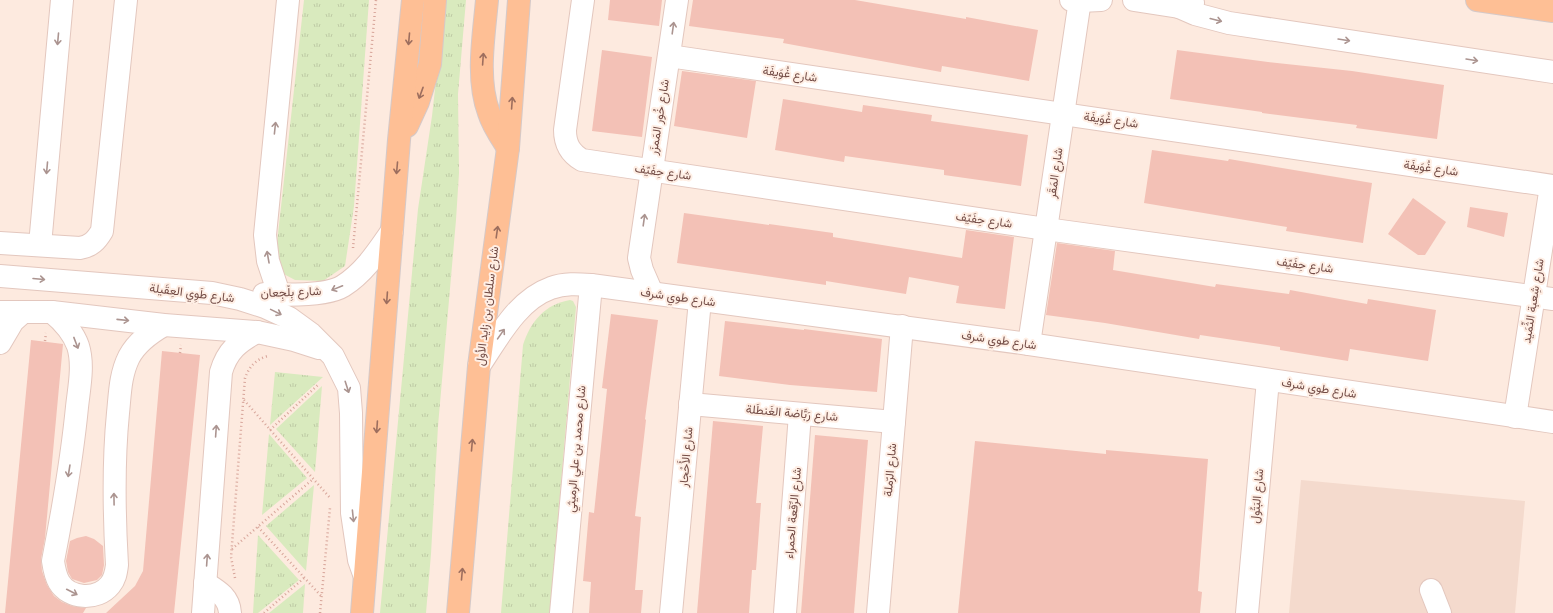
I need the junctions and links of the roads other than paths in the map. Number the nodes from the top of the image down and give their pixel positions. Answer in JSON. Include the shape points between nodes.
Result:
{"nodes":[{"id":1,"x":62,"y":0,"type":"edge"},
{"id":2,"x":126,"y":0,"type":"edge"},
{"id":3,"x":288,"y":0,"type":"edge"},
{"id":4,"x":413,"y":0,"type":"edge"},
{"id":5,"x":435,"y":0,"type":"edge"},
{"id":6,"x":519,"y":0,"type":"edge"},
{"id":7,"x":534,"y":0,"type":"edge"},
{"id":8,"x":583,"y":0,"type":"edge"},
{"id":9,"x":677,"y":0,"type":"edge"},
{"id":10,"x":1083,"y":0,"type":"edge"},
{"id":11,"x":1134,"y":0,"type":"edge"},
{"id":12,"x":1200,"y":0,"type":"edge"},
{"id":13,"x":1478,"y":0,"type":"edge"},
{"id":14,"x":485,"y":5,"type":"edge"},
{"id":15,"x":1179,"y":7,"type":"junction"},
{"id":16,"x":1553,"y":11,"type":"edge"},
{"id":17,"x":517,"y":25,"type":"junction"},
{"id":18,"x":668,"y":56,"type":"junction"},
{"id":19,"x":1553,"y":72,"type":"edge"},
{"id":20,"x":1064,"y":113,"type":"junction"},
{"id":21,"x":399,"y":140,"type":"junction"},
{"id":22,"x":508,"y":148,"type":"junction"},
{"id":23,"x":651,"y":171,"type":"junction"},
{"id":24,"x":1552,"y":186,"type":"edge"},
{"id":25,"x":1046,"y":229,"type":"junction"},
{"id":26,"x":392,"y":231,"type":"junction"},
{"id":27,"x":0,"y":243,"type":"edge"},
{"id":28,"x":40,"y":245,"type":"junction"},
{"id":29,"x":639,"y":258,"type":"junction"},
{"id":30,"x":0,"y":276,"type":"edge"},
{"id":31,"x":592,"y":285,"type":"junction"},
{"id":32,"x":615,"y":288,"type":"junction"},
{"id":33,"x":212,"y":293,"type":"junction"},
{"id":34,"x":652,"y":293,"type":"junction"},
{"id":35,"x":279,"y":294,"type":"junction"},
{"id":36,"x":1543,"y":298,"type":"edge"},
{"id":37,"x":700,"y":300,"type":"junction"},
{"id":38,"x":0,"y":312,"type":"edge"},
{"id":39,"x":22,"y":312,"type":"junction"},
{"id":40,"x":52,"y":312,"type":"junction"},
{"id":41,"x":164,"y":324,"type":"junction"},
{"id":42,"x":902,"y":326,"type":"junction"},
{"id":43,"x":257,"y":332,"type":"junction"},
{"id":44,"x":0,"y":343,"type":"edge"},
{"id":45,"x":1029,"y":344,"type":"junction"},
{"id":46,"x":329,"y":352,"type":"junction"},
{"id":47,"x":479,"y":366,"type":"junction"},
{"id":48,"x":1268,"y":380,"type":"junction"},
{"id":49,"x":690,"y":404,"type":"junction"},
{"id":50,"x":800,"y":414,"type":"junction"},
{"id":51,"x":1515,"y":417,"type":"junction"},
{"id":52,"x":894,"y":422,"type":"junction"},
{"id":53,"x":1553,"y":422,"type":"edge"},
{"id":54,"x":365,"y":577,"type":"junction"},
{"id":55,"x":205,"y":583,"type":"junction"},
{"id":56,"x":1431,"y":590,"type":"dead end"},
{"id":57,"x":203,"y":613,"type":"edge"},
{"id":58,"x":230,"y":613,"type":"edge"},
{"id":59,"x":362,"y":613,"type":"edge"},
{"id":60,"x":458,"y":613,"type":"edge"},
{"id":61,"x":561,"y":613,"type":"edge"},
{"id":62,"x":671,"y":613,"type":"edge"},
{"id":63,"x":785,"y":613,"type":"edge"},
{"id":64,"x":878,"y":613,"type":"edge"},
{"id":65,"x":1247,"y":613,"type":"edge"},
{"id":66,"x":1440,"y":613,"type":"edge"}],
"edges":[{"from":1,"to":28,"type":"street","one_way":true},
{"from":2,"to":28,"type":"street","via":[[102,231],[96,240],[80,248]]},
{"from":35,"to":3,"type":"street","one_way":true,"via":[[268,261],[265,235]]},
{"from":4,"to":21,"type":"main road","one_way":true},
{"from":5,"to":21,"type":"main road","one_way":true,"via":[[430,64],[418,102]]},
{"from":6,"to":17,"type":"main road","name":"شارع سلطان بن زايد الأول"},
{"from":7,"to":17,"type":"main road"},
{"from":8,"to":23,"type":"street","name":"شارع حِفَيّف","via":[[565,130],[568,148],[582,160]]},
{"from":18,"to":9,"type":"street","name":"شارع خُور المَمزَر","one_way":true},
{"from":10,"to":20,"type":"street","name":"شارع المَقَر"},
{"from":11,"to":15,"type":"street"},
{"from":12,"to":15,"type":"street"},
{"from":13,"to":16,"type":"main road"},
{"from":22,"to":14,"type":"main road","one_way":true,"via":[[488,113],[483,93]]},
{"from":15,"to":19,"type":"street","one_way":true,"via":[[1229,23]]},
{"from":22,"to":17,"type":"main road","name":"شارع سلطان بن زايد الأول","one_way":true},
{"from":18,"to":20,"type":"street","name":"شارع غُوَيفَة"},
{"from":18,"to":23,"type":"street","name":"شارع خُور المَمزَر"},
{"from":20,"to":24,"type":"street","name":"شارع غُوَيفَة"},
{"from":20,"to":25,"type":"street","name":"شارع المَقَر"},
{"from":21,"to":26,"type":"main road","one_way":true},
{"from":47,"to":22,"type":"main road","name":"شارع سلطان بن زايد الأول","one_way":true},
{"from":23,"to":25,"type":"street","name":"شارع حِفَيّف"},
{"from":29,"to":23,"type":"street","name":"شارع خُور المَمزَر","one_way":true},
{"from":24,"to":36,"type":"street","name":"شارع شِعبة الثِّمَيد"},
{"from":25,"to":36,"type":"street","name":"شارع حِفَيّف"},
{"from":25,"to":45,"type":"street","name":"شارع المَقَر"},
{"from":26,"to":35,"type":"street","name":"شارع بِلْجِعان","one_way":true,"via":[[361,272],[342,286],[332,290]]},
{"from":26,"to":54,"type":"main road","one_way":true},
{"from":27,"to":28,"type":"street"},
{"from":29,"to":32,"type":"street","name":"شارع خُور المَمزَر","via":[[633,270]]},
{"from":29,"to":34,"type":"street","name":"شارع خُور المَمزَر"},
{"from":30,"to":33,"type":"street","name":"شارع طَوِي العِقَيلة","one_way":true},
{"from":31,"to":32,"type":"street","name":"شارع طوي شرف"},
{"from":47,"to":31,"type":"street","name":"شارع طوي شرف","one_way":true,"via":[[520,309],[534,296],[552,287],[570,284]]},
{"from":31,"to":61,"type":"street","name":"شارع محمد بن علي الرميثي"},
{"from":32,"to":34,"type":"street","name":"شارع طوي شرف"},
{"from":33,"to":35,"type":"street","name":"شارع بِلْجِعان"},
{"from":33,"to":46,"type":"street","name":"شارع طَوِي العِقَيلة","one_way":true,"via":[[265,307],[283,316],[311,334]]},
{"from":34,"to":37,"type":"street","name":"شارع طوي شرف"},
{"from":36,"to":51,"type":"street","name":"شارع شِعبة الثِّمَيد"},
{"from":37,"to":42,"type":"street","name":"شارع طوي شرف"},
{"from":37,"to":49,"type":"street","name":"شارع الأَحْجار"},
{"from":38,"to":39,"type":"street"},
{"from":39,"to":40,"type":"street"},
{"from":39,"to":44,"type":"street","via":[[13,321]]},
{"from":40,"to":41,"type":"street","one_way":true},
{"from":40,"to":41,"type":"street","one_way":true,"via":[[72,333],[78,346],[80,361],[75,425],[54,561],[54,572],[59,583],[67,591],[78,596],[100,593],[109,586],[115,576],[117,565],[114,475],[123,371],[138,344]]},
{"from":41,"to":43,"type":"street"},
{"from":42,"to":45,"type":"street","name":"شارع طوي شرف"},
{"from":42,"to":52,"type":"street","name":"شارع الرّملة"},
{"from":43,"to":46,"type":"street","via":[[294,340]]},
{"from":55,"to":43,"type":"street","one_way":true,"via":[[221,372],[232,349],[244,338]]},
{"from":45,"to":48,"type":"street","name":"شارع طوي شرف"},
{"from":46,"to":54,"type":"street","name":"شارع طَوِي العِقَيلة","one_way":true,"via":[[348,388],[351,413],[352,513],[359,560]]},
{"from":60,"to":47,"type":"main road","name":"شارع سلطان بن زايد الأول","one_way":true},
{"from":48,"to":51,"type":"street","name":"شارع طوي شرف"},
{"from":48,"to":65,"type":"street","name":"شارع البَتُول"},
{"from":49,"to":50,"type":"street","name":"شارع رَبَّاضة الغَنطَلة"},
{"from":49,"to":62,"type":"street","name":"شارع الأَحْجار"},
{"from":50,"to":52,"type":"street","name":"شارع رَبَّاضة الغَنطَلة"},
{"from":50,"to":63,"type":"street","name":"شارع الرِّقعة الحمراء"},
{"from":51,"to":53,"type":"street","name":"شارع طوي شرف"},
{"from":52,"to":64,"type":"street","name":"شارع الرّملة"},
{"from":54,"to":59,"type":"main road"},
{"from":55,"to":57,"type":"street"},
{"from":55,"to":58,"type":"street","via":[[224,596],[228,601]]},
{"from":56,"to":66,"type":"street"}]}
